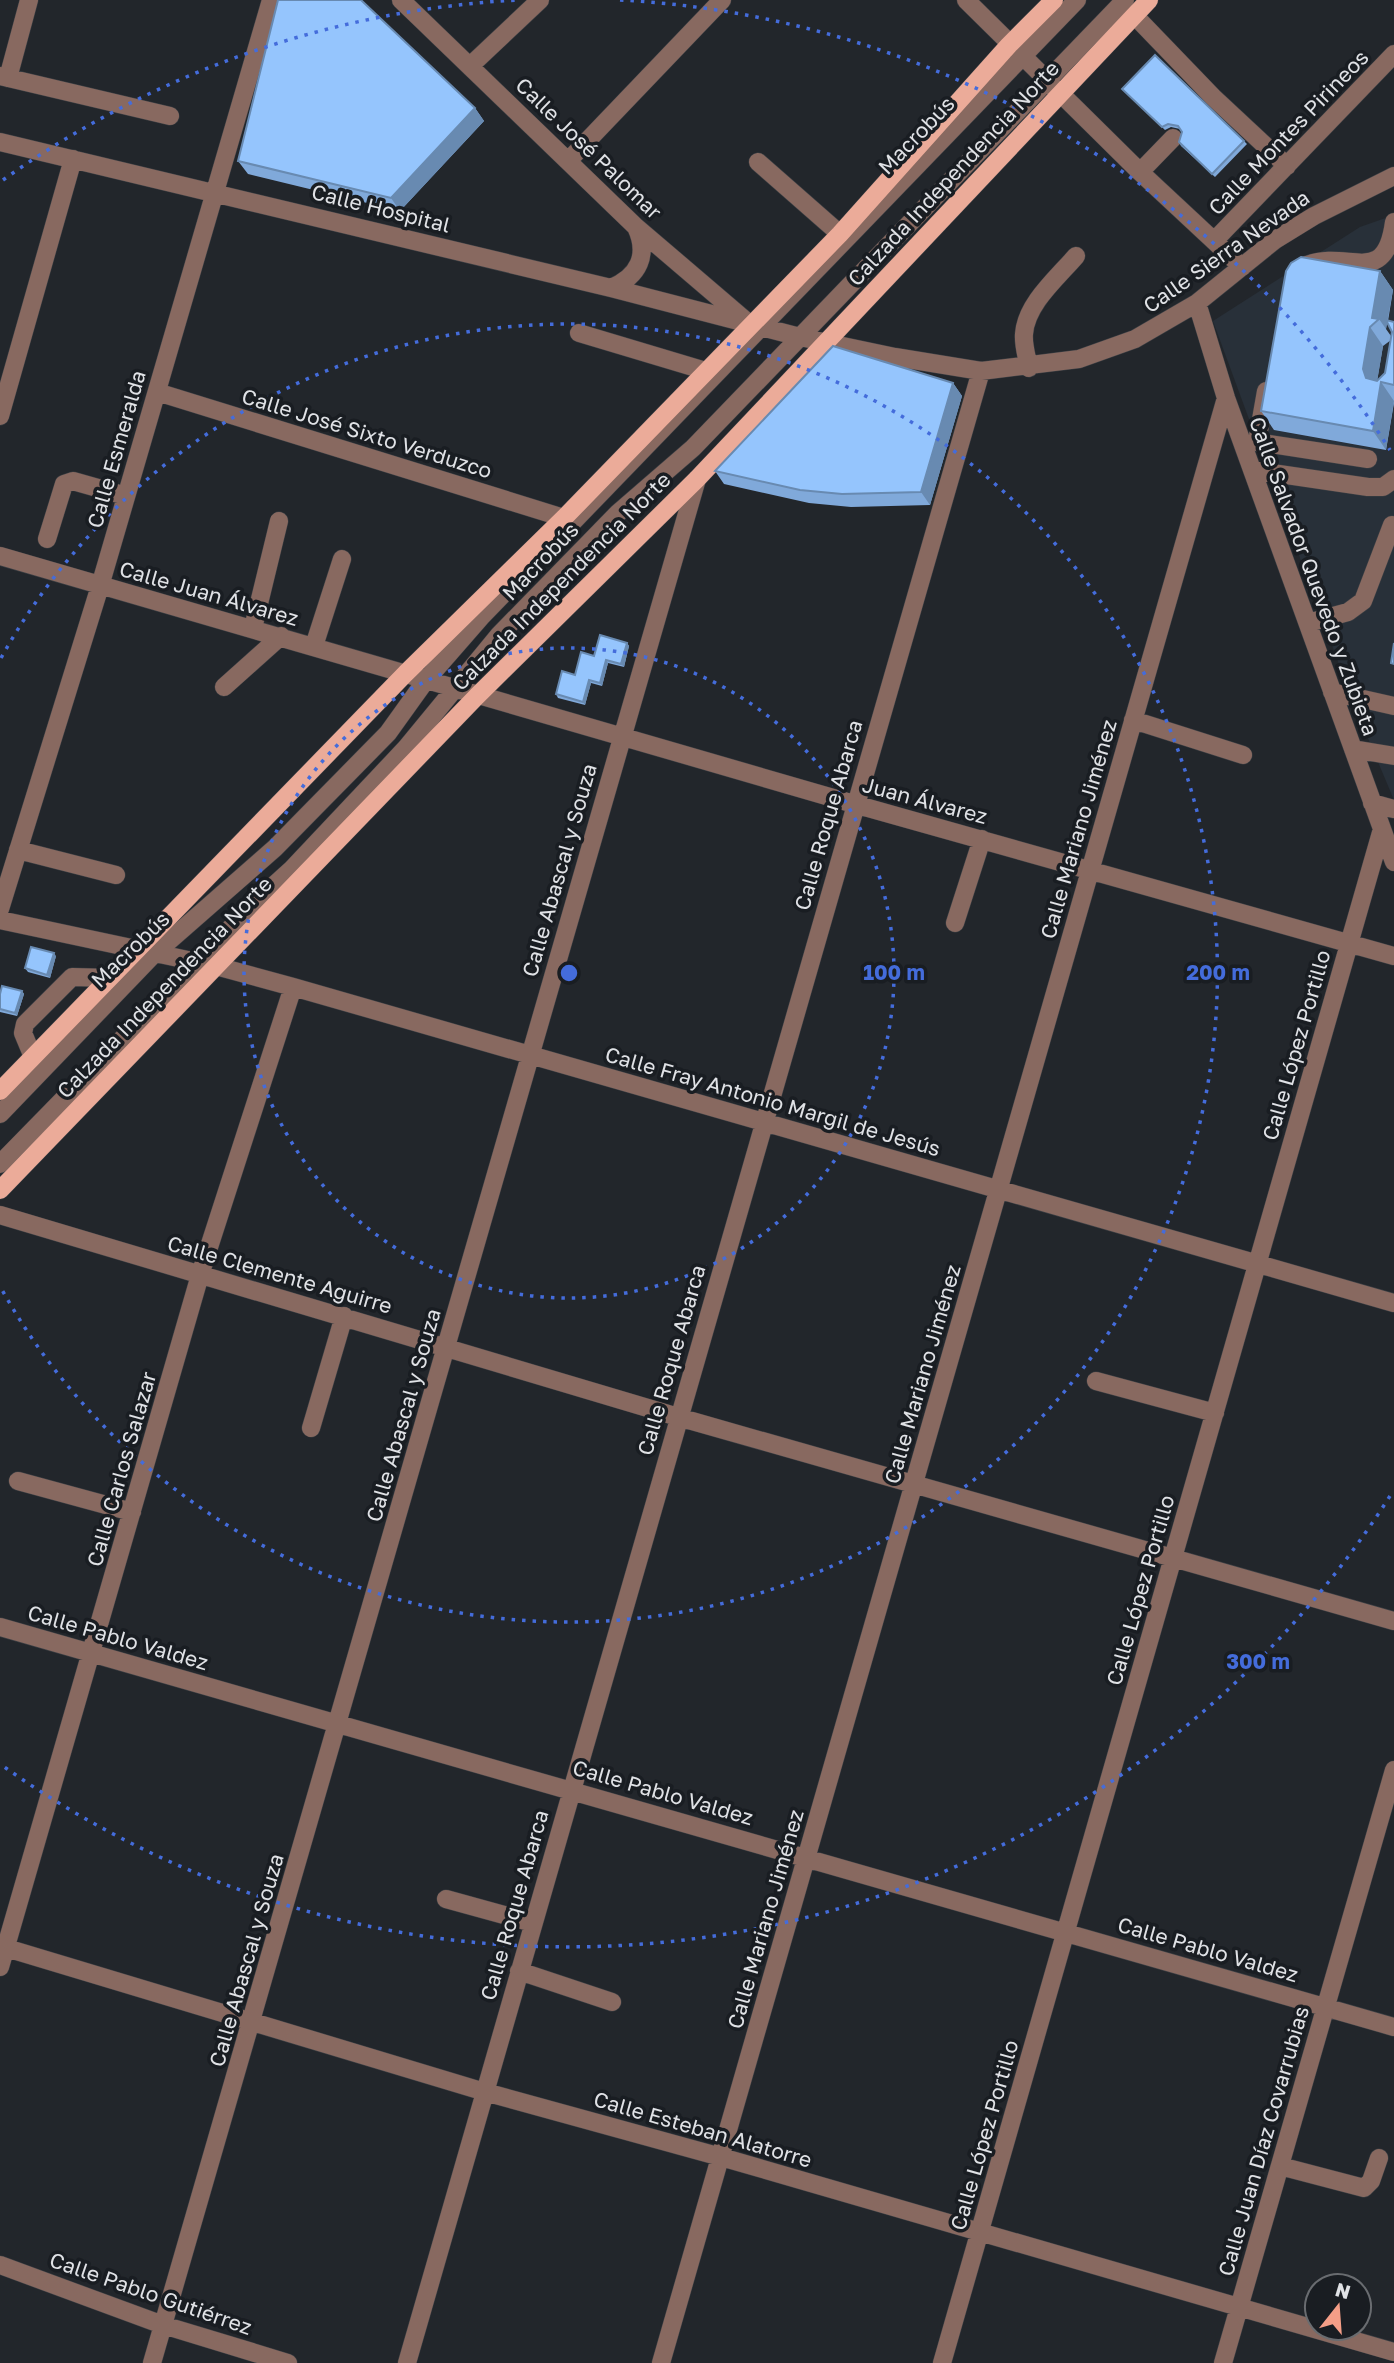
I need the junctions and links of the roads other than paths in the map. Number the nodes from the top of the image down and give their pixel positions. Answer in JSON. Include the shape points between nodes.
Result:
{"nodes":[{"id":1,"x":29,"y":0,"type":"edge"},
{"id":2,"x":271,"y":0,"type":"edge"},
{"id":3,"x":401,"y":0,"type":"edge"},
{"id":4,"x":540,"y":0,"type":"edge"},
{"id":5,"x":722,"y":0,"type":"edge"},
{"id":6,"x":965,"y":0,"type":"edge"},
{"id":7,"x":1054,"y":0,"type":"edge"},
{"id":8,"x":1077,"y":0,"type":"edge"},
{"id":9,"x":1149,"y":0,"type":"edge"},
{"id":10,"x":1129,"y":8,"type":"edge"},
{"id":11,"x":1016,"y":51,"type":"junction"},
{"id":12,"x":1394,"y":54,"type":"edge"},
{"id":13,"x":470,"y":65,"type":"junction"},
{"id":14,"x":4,"y":77,"type":"edge"},
{"id":15,"x":1053,"y":87,"type":"junction"},
{"id":16,"x":170,"y":116,"type":"dead end"},
{"id":17,"x":1173,"y":138,"type":"dead end"},
{"id":18,"x":0,"y":142,"type":"edge"},
{"id":19,"x":73,"y":159,"type":"junction"},
{"id":20,"x":569,"y":161,"type":"junction"},
{"id":21,"x":758,"y":162,"type":"dead end"},
{"id":22,"x":1286,"y":166,"type":"junction"},
{"id":23,"x":1140,"y":172,"type":"junction"},
{"id":24,"x":1394,"y":176,"type":"edge"},
{"id":25,"x":215,"y":191,"type":"junction"},
{"id":26,"x":1394,"y":222,"type":"edge"},
{"id":27,"x":635,"y":226,"type":"junction"},
{"id":28,"x":840,"y":234,"type":"junction"},
{"id":29,"x":1214,"y":241,"type":"junction"},
{"id":30,"x":1393,"y":243,"type":"edge"},
{"id":31,"x":1076,"y":256,"type":"dead end"},
{"id":32,"x":1242,"y":267,"type":"junction"},
{"id":33,"x":1294,"y":275,"type":"edge"},
{"id":34,"x":611,"y":288,"type":"junction"},
{"id":35,"x":1197,"y":303,"type":"junction"},
{"id":36,"x":757,"y":326,"type":"junction"},
{"id":37,"x":579,"y":333,"type":"dead end"},
{"id":38,"x":800,"y":337,"type":"junction"},
{"id":39,"x":826,"y":342,"type":"junction"},
{"id":40,"x":1029,"y":368,"type":"junction"},
{"id":41,"x":706,"y":371,"type":"junction"},
{"id":42,"x":981,"y":371,"type":"junction"},
{"id":43,"x":1268,"y":378,"type":"edge"},
{"id":44,"x":157,"y":392,"type":"junction"},
{"id":45,"x":1226,"y":398,"type":"junction"},
{"id":46,"x":0,"y":416,"type":"edge"},
{"id":47,"x":1257,"y":442,"type":"junction"},
{"id":48,"x":1367,"y":459,"type":"edge"},
{"id":49,"x":1257,"y":470,"type":"junction"},
{"id":50,"x":697,"y":479,"type":"junction"},
{"id":51,"x":1394,"y":479,"type":"edge"},
{"id":52,"x":126,"y":496,"type":"junction"},
{"id":53,"x":564,"y":518,"type":"junction"},
{"id":54,"x":279,"y":521,"type":"dead end"},
{"id":55,"x":1392,"y":525,"type":"dead end"},
{"id":56,"x":47,"y":539,"type":"dead end"},
{"id":57,"x":0,"y":556,"type":"edge"},
{"id":58,"x":342,"y":559,"type":"dead end"},
{"id":59,"x":100,"y":586,"type":"junction"},
{"id":60,"x":1308,"y":623,"type":"junction"},
{"id":61,"x":253,"y":628,"type":"junction"},
{"id":62,"x":281,"y":636,"type":"junction"},
{"id":63,"x":314,"y":646,"type":"junction"},
{"id":64,"x":406,"y":673,"type":"junction"},
{"id":65,"x":426,"y":680,"type":"junction"},
{"id":66,"x":224,"y":687,"type":"dead end"},
{"id":67,"x":455,"y":689,"type":"junction"},
{"id":68,"x":1332,"y":692,"type":"junction"},
{"id":69,"x":477,"y":696,"type":"junction"},
{"id":70,"x":1394,"y":706,"type":"edge"},
{"id":71,"x":1133,"y":720,"type":"junction"},
{"id":72,"x":621,"y":736,"type":"junction"},
{"id":73,"x":1353,"y":750,"type":"junction"},
{"id":74,"x":1243,"y":755,"type":"dead end"},
{"id":75,"x":1394,"y":755,"type":"edge"},
{"id":76,"x":1373,"y":803,"type":"junction"},
{"id":77,"x":855,"y":804,"type":"junction"},
{"id":78,"x":1394,"y":809,"type":"edge"},
{"id":79,"x":1382,"y":829,"type":"junction"},
{"id":80,"x":982,"y":839,"type":"junction"},
{"id":81,"x":18,"y":850,"type":"junction"},
{"id":82,"x":1394,"y":862,"type":"edge"},
{"id":83,"x":1090,"y":869,"type":"junction"},
{"id":84,"x":116,"y":875,"type":"dead end"},
{"id":85,"x":0,"y":909,"type":"edge"},
{"id":86,"x":0,"y":920,"type":"edge"},
{"id":87,"x":955,"y":923,"type":"dead end"},
{"id":88,"x":1349,"y":943,"type":"junction"},
{"id":89,"x":145,"y":953,"type":"junction"},
{"id":90,"x":1394,"y":956,"type":"edge"},
{"id":91,"x":197,"y":963,"type":"junction"},
{"id":92,"x":216,"y":966,"type":"junction"},
{"id":93,"x":111,"y":978,"type":"junction"},
{"id":94,"x":293,"y":987,"type":"junction"},
{"id":95,"x":530,"y":1055,"type":"junction"},
{"id":96,"x":33,"y":1057,"type":"junction"},
{"id":97,"x":0,"y":1091,"type":"edge"},
{"id":98,"x":0,"y":1114,"type":"edge"},
{"id":99,"x":763,"y":1122,"type":"junction"},
{"id":100,"x":0,"y":1164,"type":"edge"},
{"id":101,"x":0,"y":1190,"type":"edge"},
{"id":102,"x":998,"y":1190,"type":"junction"},
{"id":103,"x":0,"y":1215,"type":"edge"},
{"id":104,"x":1257,"y":1264,"type":"junction"},
{"id":105,"x":200,"y":1275,"type":"junction"},
{"id":106,"x":1394,"y":1303,"type":"edge"},
{"id":107,"x":344,"y":1317,"type":"junction"},
{"id":108,"x":447,"y":1346,"type":"junction"},
{"id":109,"x":1096,"y":1381,"type":"dead end"},
{"id":110,"x":1215,"y":1413,"type":"junction"},
{"id":111,"x":678,"y":1417,"type":"junction"},
{"id":112,"x":311,"y":1427,"type":"dead end"},
{"id":113,"x":19,"y":1481,"type":"dead end"},
{"id":114,"x":915,"y":1482,"type":"junction"},
{"id":115,"x":132,"y":1512,"type":"junction"},
{"id":116,"x":1174,"y":1557,"type":"junction"},
{"id":117,"x":1394,"y":1620,"type":"edge"},
{"id":118,"x":0,"y":1627,"type":"edge"},
{"id":119,"x":91,"y":1653,"type":"junction"},
{"id":120,"x":338,"y":1724,"type":"junction"},
{"id":121,"x":1394,"y":1770,"type":"edge"},
{"id":122,"x":572,"y":1789,"type":"junction"},
{"id":123,"x":807,"y":1858,"type":"junction"},
{"id":124,"x":446,"y":1899,"type":"dead end"},
{"id":125,"x":533,"y":1923,"type":"junction"},
{"id":126,"x":1066,"y":1932,"type":"junction"},
{"id":127,"x":3,"y":1947,"type":"edge"},
{"id":128,"x":0,"y":1967,"type":"edge"},
{"id":129,"x":519,"y":1971,"type":"junction"},
{"id":130,"x":612,"y":2002,"type":"dead end"},
{"id":131,"x":1326,"y":2007,"type":"junction"},
{"id":132,"x":252,"y":2020,"type":"junction"},
{"id":133,"x":1394,"y":2026,"type":"edge"},
{"id":134,"x":485,"y":2092,"type":"junction"},
{"id":135,"x":720,"y":2157,"type":"junction"},
{"id":136,"x":1379,"y":2158,"type":"dead end"},
{"id":137,"x":1280,"y":2166,"type":"junction"},
{"id":138,"x":980,"y":2232,"type":"junction"},
{"id":139,"x":0,"y":2265,"type":"edge"},
{"id":140,"x":1239,"y":2308,"type":"junction"},
{"id":141,"x":163,"y":2325,"type":"junction"},
{"id":142,"x":1394,"y":2352,"type":"edge"},
{"id":143,"x":152,"y":2363,"type":"edge"},
{"id":144,"x":288,"y":2363,"type":"edge"},
{"id":145,"x":407,"y":2363,"type":"edge"},
{"id":146,"x":661,"y":2363,"type":"edge"},
{"id":147,"x":942,"y":2363,"type":"edge"},
{"id":148,"x":1223,"y":2363,"type":"edge"}],
"edges":[{"from":1,"to":14,"type":"street"},
{"from":2,"to":25,"type":"street","name":"Calle Esmeralda"},
{"from":3,"to":13,"type":"street","name":"Calle José Palomar"},
{"from":4,"to":13,"type":"street"},
{"from":5,"to":20,"type":"street"},
{"from":6,"to":11,"type":"street"},
{"from":7,"to":11,"type":"main road","name":"Calzada Independencia Norte"},
{"from":8,"to":11,"type":"street","name":"Macrobús"},
{"from":9,"to":10,"type":"main road","name":"Calzada Independencia Norte"},
{"from":10,"to":15,"type":"main road","name":"Calzada Independencia Norte"},
{"from":10,"to":22,"type":"street","via":[[1210,101]]},
{"from":11,"to":15,"type":"street"},
{"from":11,"to":28,"type":"main road","name":"Calzada Independencia Norte"},
{"from":11,"to":36,"type":"street","name":"Macrobús"},
{"from":12,"to":22,"type":"street","name":"Calle Montes Pirineos"},
{"from":13,"to":20,"type":"street","name":"Calle José Palomar"},
{"from":14,"to":16,"type":"street"},
{"from":15,"to":23,"type":"street"},
{"from":15,"to":38,"type":"street","name":"Macrobús"},
{"from":15,"to":39,"type":"main road","name":"Calzada Independencia Norte"},
{"from":17,"to":23,"type":"street"},
{"from":18,"to":19,"type":"street","name":"Calle Hospital"},
{"from":19,"to":25,"type":"street","name":"Calle Hospital"},
{"from":19,"to":46,"type":"street"},
{"from":20,"to":27,"type":"street","name":"Calle José Palomar"},
{"from":21,"to":28,"type":"street"},
{"from":22,"to":29,"type":"street","name":"Calle Montes Pirineos"},
{"from":23,"to":29,"type":"street"},
{"from":24,"to":32,"type":"street","name":"Calle Sierra Nevada","via":[[1314,216]]},
{"from":25,"to":34,"type":"street","name":"Calle Hospital"},
{"from":25,"to":44,"type":"street","name":"Calle Esmeralda"},
{"from":26,"to":30,"type":"street"},
{"from":27,"to":34,"type":"street","via":[[642,240],[637,271]]},
{"from":27,"to":36,"type":"street","name":"Calle José Palomar"},
{"from":28,"to":36,"type":"main road","name":"Calzada Independencia Norte"},
{"from":29,"to":32,"type":"street"},
{"from":30,"to":33,"type":"street","via":[[1376,261],[1310,264]]},
{"from":31,"to":40,"type":"street","via":[[1032,308],[1024,335]]},
{"from":32,"to":35,"type":"street","name":"Calle Sierra Nevada"},
{"from":34,"to":36,"type":"street","name":"Calle Hospital"},
{"from":35,"to":40,"type":"street","name":"Calle Sierra Nevada","via":[[1136,339],[1079,359]]},
{"from":35,"to":45,"type":"street","name":"Calle Salvador Quevedo y Zubieta"},
{"from":36,"to":38,"type":"street","name":"Calle Sierra Nevada"},
{"from":36,"to":41,"type":"main road","name":"Calzada Independencia Norte"},
{"from":36,"to":65,"type":"street","name":"Macrobús"},
{"from":37,"to":41,"type":"street"},
{"from":38,"to":39,"type":"street","name":"Calle Sierra Nevada"},
{"from":38,"to":67,"type":"street","name":"Macrobús","via":[[693,448],[618,513],[499,635]]},
{"from":39,"to":42,"type":"street","name":"Calle Sierra Nevada"},
{"from":39,"to":50,"type":"main road","name":"Calzada Independencia Norte"},
{"from":40,"to":42,"type":"street","name":"Calle Sierra Nevada"},
{"from":41,"to":53,"type":"main road","name":"Calzada Independencia Norte"},
{"from":42,"to":77,"type":"street","name":"Calle Roque Abarca"},
{"from":43,"to":47,"type":"street"},
{"from":44,"to":52,"type":"street","name":"Calle Esmeralda"},
{"from":44,"to":53,"type":"street","name":"Calle José Sixto Verduzco"},
{"from":45,"to":49,"type":"street","name":"Calle Salvador Quevedo y Zubieta"},
{"from":45,"to":71,"type":"street","name":"Calle Mariano Jiménez"},
{"from":47,"to":48,"type":"street"},
{"from":47,"to":49,"type":"street"},
{"from":49,"to":51,"type":"street","via":[[1368,487],[1383,487]]},
{"from":49,"to":60,"type":"street","name":"Calle Salvador Quevedo y Zubieta"},
{"from":50,"to":69,"type":"main road","name":"Calzada Independencia Norte"},
{"from":50,"to":72,"type":"street","name":"Calle Abascal y Souza"},
{"from":52,"to":56,"type":"street","via":[[73,481],[64,484]]},
{"from":52,"to":59,"type":"street","name":"Calle Esmeralda"},
{"from":53,"to":64,"type":"main road","name":"Calzada Independencia Norte"},
{"from":54,"to":61,"type":"street"},
{"from":55,"to":60,"type":"street","via":[[1363,601],[1348,612]]},
{"from":57,"to":59,"type":"street","name":"Calle Juan Álvarez"},
{"from":58,"to":63,"type":"street"},
{"from":59,"to":61,"type":"street","name":"Calle Juan Álvarez"},
{"from":59,"to":81,"type":"street","name":"Calle Esmeralda"},
{"from":60,"to":68,"type":"street","name":"Calle Salvador Quevedo y Zubieta"},
{"from":61,"to":62,"type":"street","name":"Calle Juan Álvarez"},
{"from":62,"to":63,"type":"street","name":"Calle Juan Álvarez"},
{"from":62,"to":66,"type":"street"},
{"from":63,"to":64,"type":"street","name":"Calle Juan Álvarez"},
{"from":64,"to":65,"type":"street","name":"Juan Álvarez"},
{"from":64,"to":89,"type":"main road","name":"Calzada Independencia Norte"},
{"from":65,"to":67,"type":"street","name":"Juan Álvarez"},
{"from":65,"to":89,"type":"street","name":"Macrobús","via":[[388,733],[275,849]]},
{"from":67,"to":69,"type":"street","name":"Juan Álvarez"},
{"from":67,"to":91,"type":"street","name":"Macrobús","via":[[406,748]]},
{"from":68,"to":70,"type":"street"},
{"from":68,"to":73,"type":"street","name":"Calle Salvador Quevedo y Zubieta"},
{"from":69,"to":72,"type":"street","name":"Juan Álvarez"},
{"from":69,"to":92,"type":"main road","name":"Calzada Independencia Norte"},
{"from":71,"to":74,"type":"street"},
{"from":71,"to":83,"type":"street","name":"Calle Mariano Jiménez"},
{"from":72,"to":77,"type":"street","name":"Juan Álvarez"},
{"from":72,"to":95,"type":"street","name":"Calle Abascal y Souza"},
{"from":73,"to":75,"type":"street"},
{"from":73,"to":76,"type":"street","name":"Calle Salvador Quevedo y Zubieta"},
{"from":76,"to":78,"type":"street"},
{"from":76,"to":79,"type":"street","name":"Calle Salvador Quevedo y Zubieta"},
{"from":77,"to":80,"type":"street","name":"Juan Álvarez"},
{"from":77,"to":99,"type":"street","name":"Calle Roque Abarca"},
{"from":79,"to":82,"type":"street","name":"Calle Salvador Quevedo y Zubieta"},
{"from":79,"to":88,"type":"street","name":"Calle López Portillo"},
{"from":80,"to":83,"type":"street","name":"Juan Álvarez"},
{"from":80,"to":87,"type":"street"},
{"from":81,"to":84,"type":"street"},
{"from":81,"to":85,"type":"street","name":"Calle Esmeralda"},
{"from":83,"to":88,"type":"street","name":"Juan Álvarez"},
{"from":83,"to":102,"type":"street","name":"Calle Mariano Jiménez"},
{"from":86,"to":89,"type":"street","name":"Calle Fray Antonio Margil de Jesús"},
{"from":88,"to":90,"type":"street","name":"Juan Álvarez"},
{"from":88,"to":104,"type":"street","name":"Calle López Portillo"},
{"from":89,"to":91,"type":"street","name":"Calle Fray Antonio Margil de Jesús"},
{"from":89,"to":93,"type":"main road","name":"Calzada Independencia Norte"},
{"from":89,"to":98,"type":"street","name":"Macrobús"},
{"from":91,"to":92,"type":"street","name":"Calle Fray Antonio Margil de Jesús"},
{"from":91,"to":100,"type":"street","name":"Macrobús"},
{"from":92,"to":94,"type":"street","name":"Calle Fray Antonio Margil de Jesús"},
{"from":92,"to":101,"type":"main road","name":"Calzada Independencia Norte"},
{"from":93,"to":96,"type":"main road","name":"Calzada Independencia Norte"},
{"from":93,"to":96,"type":"street","via":[[72,977],[44,1004],[24,1028]]},
{"from":94,"to":95,"type":"street","name":"Calle Fray Antonio Margil de Jesús"},
{"from":94,"to":105,"type":"street","name":"Calle Carlos Salazar"},
{"from":95,"to":99,"type":"street","name":"Calle Fray Antonio Margil de Jesús"},
{"from":95,"to":108,"type":"street","name":"Calle Abascal y Souza"},
{"from":96,"to":97,"type":"main road","name":"Calzada Independencia Norte"},
{"from":99,"to":102,"type":"street","name":"Calle Fray Antonio Margil de Jesús"},
{"from":99,"to":111,"type":"street","name":"Calle Roque Abarca"},
{"from":102,"to":104,"type":"street","name":"Calle Fray Antonio Margil de Jesús"},
{"from":102,"to":114,"type":"street","name":"Calle Mariano Jiménez"},
{"from":103,"to":105,"type":"street","name":"Calle Clemente Aguirre"},
{"from":104,"to":106,"type":"street","name":"Calle Fray Antonio Margil de Jesús"},
{"from":104,"to":110,"type":"street","name":"Calle López Portillo"},
{"from":105,"to":107,"type":"street","name":"Calle Clemente Aguirre"},
{"from":105,"to":115,"type":"street","name":"Calle Carlos Salazar"},
{"from":107,"to":108,"type":"street","name":"Calle Clemente Aguirre"},
{"from":107,"to":112,"type":"street"},
{"from":108,"to":111,"type":"street","name":"Calle Clemente Aguirre"},
{"from":108,"to":120,"type":"street","name":"Calle Abascal y Souza"},
{"from":109,"to":110,"type":"street"},
{"from":110,"to":116,"type":"street","name":"Calle López Portillo"},
{"from":111,"to":114,"type":"street","name":"Calle Clemente Aguirre"},
{"from":111,"to":122,"type":"street","name":"Calle Roque Abarca"},
{"from":113,"to":115,"type":"street"},
{"from":114,"to":116,"type":"street","name":"Calle Clemente Aguirre"},
{"from":114,"to":123,"type":"street","name":"Calle Mariano Jiménez"},
{"from":115,"to":119,"type":"street","name":"Calle Carlos Salazar"},
{"from":116,"to":117,"type":"street","name":"Calle Clemente Aguirre"},
{"from":116,"to":126,"type":"street","name":"Calle López Portillo"},
{"from":118,"to":119,"type":"street","name":"Calle Pablo Valdez"},
{"from":119,"to":120,"type":"street","name":"Calle Pablo Valdez"},
{"from":119,"to":127,"type":"street","name":"Calle Carlos Salazar"},
{"from":120,"to":122,"type":"street","name":"Calle Pablo Valdez"},
{"from":120,"to":132,"type":"street","name":"Calle Abascal y Souza"},
{"from":121,"to":131,"type":"street","name":"Calle Juan Díaz Covarrubias"},
{"from":122,"to":123,"type":"street","name":"Calle Pablo Valdez"},
{"from":122,"to":125,"type":"street","name":"Calle Roque Abarca"},
{"from":123,"to":126,"type":"street","name":"Calle Pablo Valdez"},
{"from":123,"to":135,"type":"street","name":"Calle Mariano Jiménez"},
{"from":124,"to":125,"type":"street"},
{"from":125,"to":129,"type":"street","name":"Calle Roque Abarca"},
{"from":126,"to":131,"type":"street","name":"Calle Pablo Valdez"},
{"from":126,"to":138,"type":"street","name":"Calle López Portillo"},
{"from":127,"to":128,"type":"street","name":"Calle Carlos Salazar"},
{"from":127,"to":132,"type":"street","name":"Calle Esteban Alatorre"},
{"from":129,"to":130,"type":"street"},
{"from":129,"to":134,"type":"street","name":"Calle Roque Abarca"},
{"from":131,"to":133,"type":"street","name":"Calle Pablo Valdez"},
{"from":131,"to":137,"type":"street","name":"Calle Juan Díaz Covarrubias"},
{"from":132,"to":134,"type":"street","name":"Calle Esteban Alatorre"},
{"from":132,"to":141,"type":"street","name":"Calle Abascal y Souza"},
{"from":134,"to":135,"type":"street","name":"Calle Esteban Alatorre"},
{"from":134,"to":145,"type":"street","name":"Calle Roque Abarca"},
{"from":135,"to":138,"type":"street","name":"Calle Esteban Alatorre"},
{"from":135,"to":146,"type":"street","name":"Calle Mariano Jiménez"},
{"from":136,"to":137,"type":"street","via":[[1364,2188]]},
{"from":137,"to":140,"type":"street","name":"Calle Juan Díaz Covarrubias"},
{"from":138,"to":140,"type":"street","name":"Calle Esteban Alatorre"},
{"from":138,"to":147,"type":"street","name":"Calle López Portillo"},
{"from":139,"to":141,"type":"street","name":"Calle Pablo Gutiérrez"},
{"from":140,"to":142,"type":"street","name":"Calle Esteban Alatorre"},
{"from":140,"to":148,"type":"street","name":"Calle Juan Díaz Covarrubias"},
{"from":141,"to":143,"type":"street","name":"Calle Abascal y Souza"},
{"from":141,"to":144,"type":"street","name":"Calle Pablo Gutiérrez"}]}
